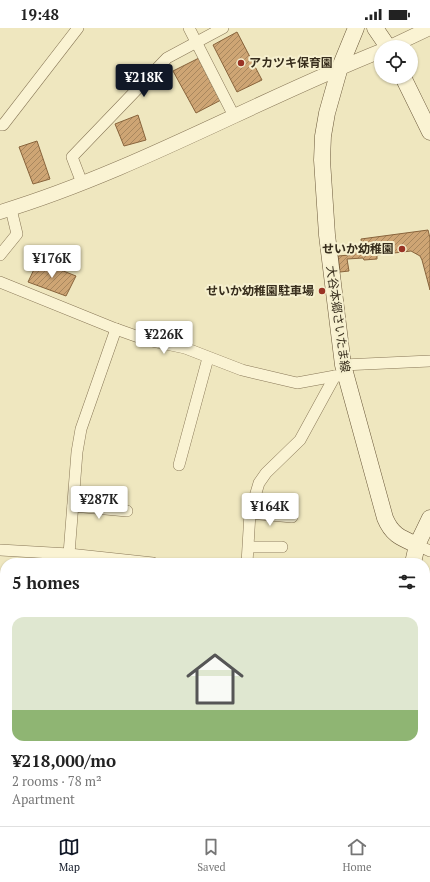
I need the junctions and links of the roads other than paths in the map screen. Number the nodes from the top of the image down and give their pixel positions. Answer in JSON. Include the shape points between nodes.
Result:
{"nodes":[{"id":1,"x":78,"y":28,"type":"edge"},
{"id":2,"x":189,"y":28,"type":"edge"},
{"id":3,"x":223,"y":28,"type":"edge"},
{"id":4,"x":356,"y":28,"type":"edge"},
{"id":5,"x":375,"y":28,"type":"edge"},
{"id":6,"x":430,"y":28,"type":"edge"},
{"id":7,"x":384,"y":40,"type":"edge"},
{"id":8,"x":404,"y":40,"type":"edge"},
{"id":9,"x":197,"y":42,"type":"junction"},
{"id":10,"x":374,"y":54,"type":"edge"},
{"id":11,"x":340,"y":67,"type":"junction"},
{"id":12,"x":406,"y":84,"type":"edge"},
{"id":13,"x":234,"y":116,"type":"junction"},
{"id":14,"x":0,"y":125,"type":"edge"},
{"id":15,"x":430,"y":132,"type":"edge"},
{"id":16,"x":82,"y":183,"type":"junction"},
{"id":17,"x":6,"y":210,"type":"edge"},
{"id":18,"x":0,"y":255,"type":"edge"},
{"id":19,"x":0,"y":282,"type":"edge"},
{"id":20,"x":116,"y":329,"type":"junction"},
{"id":21,"x":208,"y":358,"type":"junction"},
{"id":22,"x":430,"y":361,"type":"edge"},
{"id":23,"x":341,"y":372,"type":"junction"},
{"id":24,"x":179,"y":465,"type":"dead end"},
{"id":25,"x":73,"y":506,"type":"junction"},
{"id":26,"x":127,"y":511,"type":"dead end"},
{"id":27,"x":250,"y":513,"type":"junction"},
{"id":28,"x":292,"y":517,"type":"dead end"},
{"id":29,"x":430,"y":518,"type":"edge"},
{"id":30,"x":249,"y":547,"type":"junction"},
{"id":31,"x":282,"y":547,"type":"dead end"},
{"id":32,"x":424,"y":548,"type":"edge"},
{"id":33,"x":0,"y":550,"type":"edge"},
{"id":34,"x":69,"y":554,"type":"junction"},
{"id":35,"x":106,"y":558,"type":"edge"},
{"id":36,"x":248,"y":558,"type":"edge"},
{"id":37,"x":417,"y":558,"type":"edge"}],
"edges":[{"from":1,"to":14,"type":"street","via":[[3,125]]},
{"from":2,"to":9,"type":"street"},
{"from":3,"to":9,"type":"street"},
{"from":4,"to":11,"type":"main road","name":"大谷本郷さいたま線"},
{"from":5,"to":7,"type":"main road"},
{"from":6,"to":8,"type":"street"},
{"from":9,"to":13,"type":"street"},
{"from":9,"to":16,"type":"street","via":[[166,58],[72,157]]},
{"from":10,"to":11,"type":"street"},
{"from":11,"to":13,"type":"street"},
{"from":11,"to":23,"type":"main road","name":"大谷本郷さいたま線","via":[[327,114],[322,160]]},
{"from":12,"to":15,"type":"main road"},
{"from":13,"to":16,"type":"street"},
{"from":16,"to":17,"type":"street"},
{"from":17,"to":18,"type":"street","via":[[17,234]]},
{"from":19,"to":20,"type":"street"},
{"from":20,"to":21,"type":"street","via":[[147,340],[185,348]]},
{"from":20,"to":25,"type":"street","via":[[81,429]]},
{"from":21,"to":23,"type":"street","via":[[242,370],[297,383]]},
{"from":21,"to":24,"type":"street"},
{"from":22,"to":23,"type":"street"},
{"from":23,"to":27,"type":"street","via":[[300,440],[259,483]]},
{"from":23,"to":32,"type":"main road","name":"大谷本郷さいたま線","via":[[389,528],[397,535]]},
{"from":25,"to":26,"type":"street"},
{"from":25,"to":34,"type":"street"},
{"from":27,"to":28,"type":"street"},
{"from":27,"to":30,"type":"street"},
{"from":29,"to":32,"type":"main road"},
{"from":30,"to":31,"type":"street"},
{"from":30,"to":36,"type":"street"},
{"from":32,"to":37,"type":"main road"},
{"from":33,"to":34,"type":"street"},
{"from":34,"to":35,"type":"street"}]}
